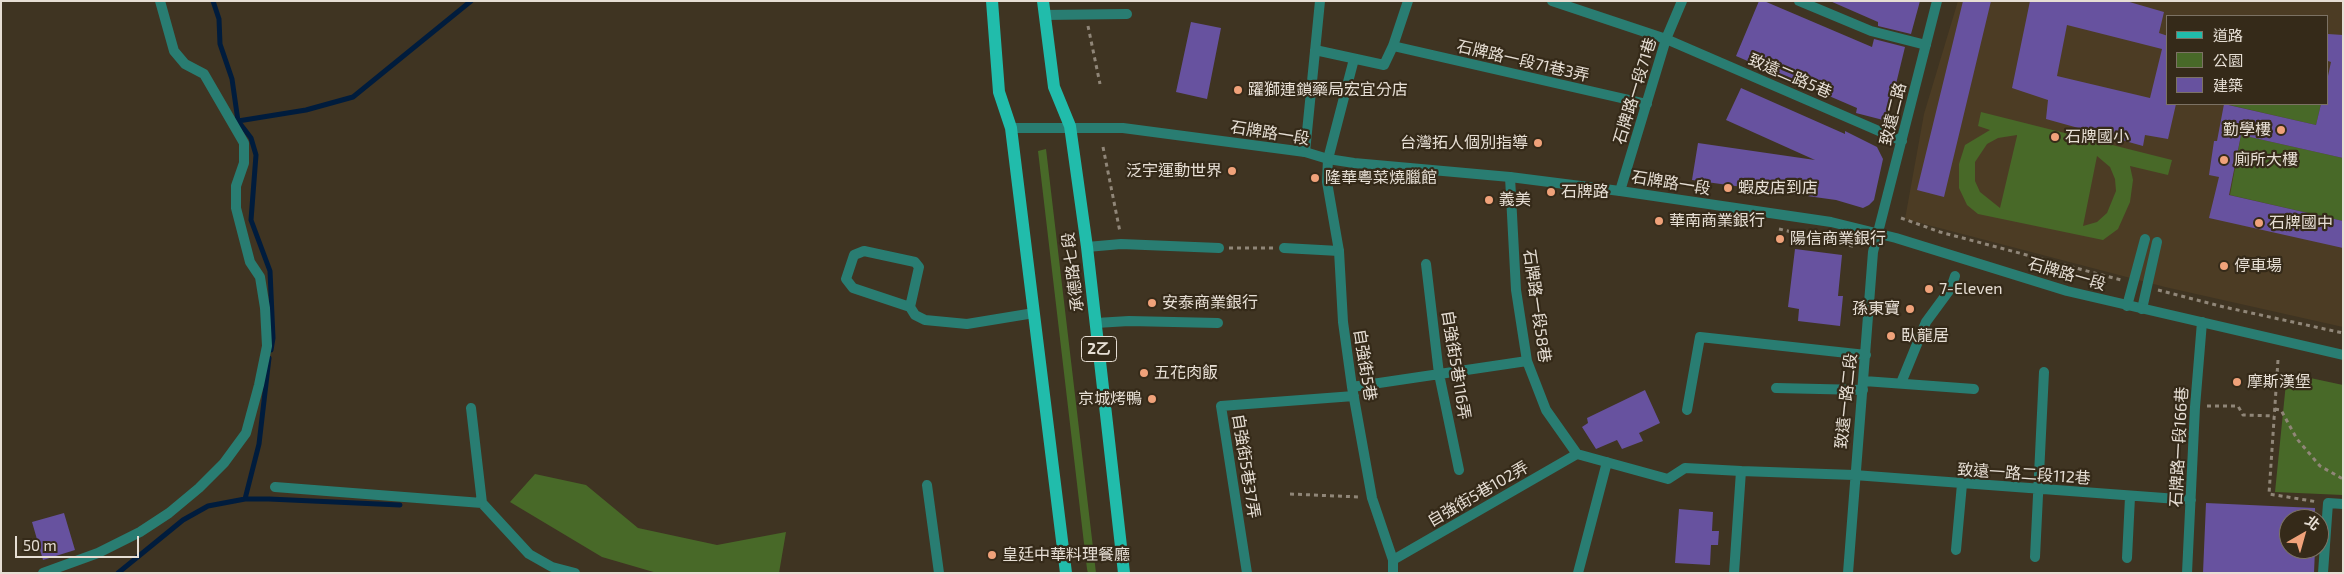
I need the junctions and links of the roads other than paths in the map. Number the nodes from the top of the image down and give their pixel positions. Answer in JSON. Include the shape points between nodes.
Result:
{"nodes":[{"id":1,"x":160,"y":1,"type":"edge"},
{"id":2,"x":992,"y":1,"type":"edge"},
{"id":3,"x":1042,"y":1,"type":"edge"},
{"id":4,"x":1320,"y":1,"type":"edge"},
{"id":5,"x":1408,"y":1,"type":"edge"},
{"id":6,"x":1552,"y":1,"type":"edge"},
{"id":7,"x":1682,"y":1,"type":"edge"},
{"id":8,"x":1800,"y":1,"type":"edge"},
{"id":9,"x":1937,"y":1,"type":"edge"},
{"id":10,"x":1127,"y":14,"type":"dead end"},
{"id":11,"x":1044,"y":15,"type":"junction"},
{"id":12,"x":1666,"y":39,"type":"junction"},
{"id":13,"x":1926,"y":45,"type":"junction"},
{"id":14,"x":1393,"y":46,"type":"junction"},
{"id":15,"x":1315,"y":50,"type":"junction"},
{"id":16,"x":1354,"y":59,"type":"junction"},
{"id":17,"x":1647,"y":104,"type":"junction"},
{"id":18,"x":1070,"y":126,"type":"junction"},
{"id":19,"x":1011,"y":128,"type":"junction"},
{"id":20,"x":1902,"y":141,"type":"junction"},
{"id":21,"x":1305,"y":152,"type":"junction"},
{"id":22,"x":1328,"y":159,"type":"junction"},
{"id":23,"x":1510,"y":177,"type":"junction"},
{"id":24,"x":1620,"y":191,"type":"junction"},
{"id":25,"x":1879,"y":234,"type":"junction"},
{"id":26,"x":2145,"y":239,"type":"dead end"},
{"id":27,"x":2157,"y":242,"type":"dead end"},
{"id":28,"x":1087,"y":247,"type":"junction"},
{"id":29,"x":1219,"y":248,"type":"road end"},
{"id":30,"x":1284,"y":248,"type":"road end"},
{"id":31,"x":1339,"y":251,"type":"junction"},
{"id":32,"x":1426,"y":264,"type":"dead end"},
{"id":33,"x":1955,"y":276,"type":"dead end"},
{"id":34,"x":2127,"y":306,"type":"junction"},
{"id":35,"x":910,"y":307,"type":"junction"},
{"id":36,"x":2142,"y":309,"type":"junction"},
{"id":37,"x":1034,"y":313,"type":"junction"},
{"id":38,"x":2202,"y":322,"type":"junction"},
{"id":39,"x":1096,"y":323,"type":"junction"},
{"id":40,"x":1218,"y":323,"type":"dead end"},
{"id":41,"x":1866,"y":354,"type":"junction"},
{"id":42,"x":2343,"y":354,"type":"edge"},
{"id":43,"x":1527,"y":362,"type":"junction"},
{"id":44,"x":2044,"y":372,"type":"dead end"},
{"id":45,"x":1439,"y":374,"type":"junction"},
{"id":46,"x":1901,"y":383,"type":"junction"},
{"id":47,"x":1863,"y":386,"type":"junction"},
{"id":48,"x":1776,"y":388,"type":"dead end"},
{"id":49,"x":1974,"y":389,"type":"dead end"},
{"id":50,"x":1353,"y":391,"type":"junction"},
{"id":51,"x":471,"y":408,"type":"dead end"},
{"id":52,"x":1687,"y":410,"type":"dead end"},
{"id":53,"x":1577,"y":454,"type":"junction"},
{"id":54,"x":1608,"y":462,"type":"junction"},
{"id":55,"x":1460,"y":470,"type":"dead end"},
{"id":56,"x":1742,"y":470,"type":"junction"},
{"id":57,"x":1854,"y":475,"type":"junction"},
{"id":58,"x":1962,"y":484,"type":"junction"},
{"id":59,"x":927,"y":485,"type":"dead end"},
{"id":60,"x":275,"y":487,"type":"dead end"},
{"id":61,"x":2039,"y":489,"type":"junction"},
{"id":62,"x":2130,"y":497,"type":"junction"},
{"id":63,"x":2191,"y":500,"type":"junction"},
{"id":64,"x":482,"y":502,"type":"junction"},
{"id":65,"x":2343,"y":504,"type":"edge"},
{"id":66,"x":1956,"y":550,"type":"dead end"},
{"id":67,"x":2035,"y":557,"type":"dead end"},
{"id":68,"x":2127,"y":558,"type":"dead end"},
{"id":69,"x":1393,"y":560,"type":"junction"},
{"id":70,"x":43,"y":573,"type":"edge"},
{"id":71,"x":575,"y":573,"type":"edge"},
{"id":72,"x":939,"y":573,"type":"edge"},
{"id":73,"x":1066,"y":573,"type":"edge"},
{"id":74,"x":1124,"y":573,"type":"edge"},
{"id":75,"x":1247,"y":573,"type":"edge"},
{"id":76,"x":1393,"y":573,"type":"edge"},
{"id":77,"x":1578,"y":573,"type":"edge"},
{"id":78,"x":1734,"y":573,"type":"edge"},
{"id":79,"x":1848,"y":573,"type":"edge"},
{"id":80,"x":2187,"y":573,"type":"edge"},
{"id":81,"x":2323,"y":573,"type":"edge"}],
"edges":[{"from":1,"to":70,"type":"street","via":[[174,51],[185,64],[204,74],[244,143],[244,163],[236,186],[236,208],[250,262],[260,277],[267,346],[246,433],[199,488],[140,532],[98,553]]},
{"from":2,"to":19,"type":"main road","via":[[999,92]]},
{"from":3,"to":11,"type":"main road","name":"承德路七段","number":"2乙"},
{"from":4,"to":15,"type":"street"},
{"from":5,"to":14,"type":"street"},
{"from":6,"to":12,"type":"street","name":"致遠二路5巷"},
{"from":7,"to":12,"type":"street","name":"石牌路一段71巷"},
{"from":8,"to":13,"type":"street","via":[[1871,31]]},
{"from":9,"to":13,"type":"street","name":"致遠二路"},
{"from":10,"to":11,"type":"street"},
{"from":11,"to":18,"type":"main road","name":"承德路七段","number":"2乙","via":[[1054,88]]},
{"from":12,"to":17,"type":"street","name":"石牌路一段71巷"},
{"from":12,"to":20,"type":"street","name":"致遠二路5巷"},
{"from":13,"to":20,"type":"street","name":"致遠二路"},
{"from":14,"to":16,"type":"street","via":[[1384,65]]},
{"from":14,"to":17,"type":"street","name":"石牌路一段71巷3弄"},
{"from":15,"to":16,"type":"street"},
{"from":15,"to":21,"type":"street"},
{"from":16,"to":22,"type":"street","name":"自強街5巷"},
{"from":17,"to":24,"type":"street","name":"石牌路一段71巷"},
{"from":18,"to":19,"type":"street","name":"石牌路一段"},
{"from":18,"to":21,"type":"street","name":"石牌路一段","via":[[1123,128]]},
{"from":18,"to":28,"type":"main road","name":"承德路七段","number":"2乙"},
{"from":19,"to":37,"type":"main road"},
{"from":20,"to":25,"type":"street","name":"致遠二路"},
{"from":21,"to":22,"type":"street","name":"石牌路一段"},
{"from":22,"to":23,"type":"street","name":"石牌路一段"},
{"from":22,"to":31,"type":"street","name":"自強街5巷","via":[[1327,182]]},
{"from":23,"to":24,"type":"street","name":"石牌路一段"},
{"from":23,"to":43,"type":"street","name":"石牌路一段58巷","via":[[1516,290]]},
{"from":24,"to":25,"type":"street","name":"石牌路一段","via":[[1831,222]]},
{"from":25,"to":34,"type":"street","name":"石牌路一段"},
{"from":25,"to":41,"type":"street","name":"致遠一路二段","via":[[1873,252]]},
{"from":26,"to":34,"type":"street"},
{"from":27,"to":36,"type":"street"},
{"from":28,"to":29,"type":"street","via":[[1121,244]]},
{"from":28,"to":39,"type":"main road","name":"承德路七段","number":"2乙"},
{"from":30,"to":31,"type":"street"},
{"from":31,"to":50,"type":"street","name":"自強街5巷","via":[[1342,322]]},
{"from":32,"to":45,"type":"street","name":"自強街5巷116弄"},
{"from":33,"to":46,"type":"street","via":[[1952,288],[1926,322]]},
{"from":34,"to":36,"type":"street","name":"石牌路一段"},
{"from":35,"to":35,"type":"street","via":[[919,267],[915,262],[864,251],[854,256],[846,279],[853,288]]},
{"from":35,"to":37,"type":"street","via":[[916,315],[938,323],[967,324]]},
{"from":36,"to":38,"type":"street","name":"石牌路一段"},
{"from":37,"to":73,"type":"main road"},
{"from":38,"to":42,"type":"street","name":"石牌路一段"},
{"from":38,"to":63,"type":"street","name":"石牌路一段166巷"},
{"from":39,"to":40,"type":"street"},
{"from":39,"to":74,"type":"main road","name":"承德路七段","number":"2乙"},
{"from":41,"to":47,"type":"street","name":"致遠一路二段"},
{"from":41,"to":52,"type":"street","via":[[1700,337]]},
{"from":43,"to":45,"type":"street"},
{"from":43,"to":53,"type":"street","name":"石牌路一段58巷","via":[[1546,410]]},
{"from":44,"to":61,"type":"street"},
{"from":45,"to":50,"type":"street"},
{"from":45,"to":55,"type":"street","name":"自強街5巷116弄"},
{"from":46,"to":47,"type":"street"},
{"from":46,"to":49,"type":"street"},
{"from":47,"to":48,"type":"street"},
{"from":47,"to":57,"type":"street","name":"致遠一路二段"},
{"from":50,"to":69,"type":"street","name":"自強街5巷","via":[[1372,498]]},
{"from":50,"to":75,"type":"street","name":"自強街5巷37弄","via":[[1221,406]]},
{"from":51,"to":64,"type":"street"},
{"from":53,"to":54,"type":"street"},
{"from":53,"to":69,"type":"street","name":"自強街5巷102弄"},
{"from":54,"to":56,"type":"street","name":"致遠一路二段112巷","via":[[1668,479],[1685,468]]},
{"from":54,"to":77,"type":"street"},
{"from":56,"to":57,"type":"street","name":"致遠一路二段112巷"},
{"from":56,"to":78,"type":"street"},
{"from":57,"to":58,"type":"street","name":"致遠一路二段112巷"},
{"from":57,"to":79,"type":"street","name":"致遠一路二段"},
{"from":58,"to":61,"type":"street","name":"致遠一路二段112巷"},
{"from":58,"to":66,"type":"street"},
{"from":59,"to":72,"type":"street"},
{"from":60,"to":64,"type":"street"},
{"from":61,"to":62,"type":"street","name":"致遠一路二段112巷"},
{"from":61,"to":67,"type":"street"},
{"from":62,"to":63,"type":"street","name":"致遠一路二段112巷"},
{"from":62,"to":68,"type":"street"},
{"from":63,"to":80,"type":"street","name":"石牌路一段166巷"},
{"from":64,"to":71,"type":"street","via":[[529,554],[552,567]]},
{"from":65,"to":81,"type":"street","via":[[2328,504]]},
{"from":69,"to":76,"type":"street","name":"自強街5巷"}]}
